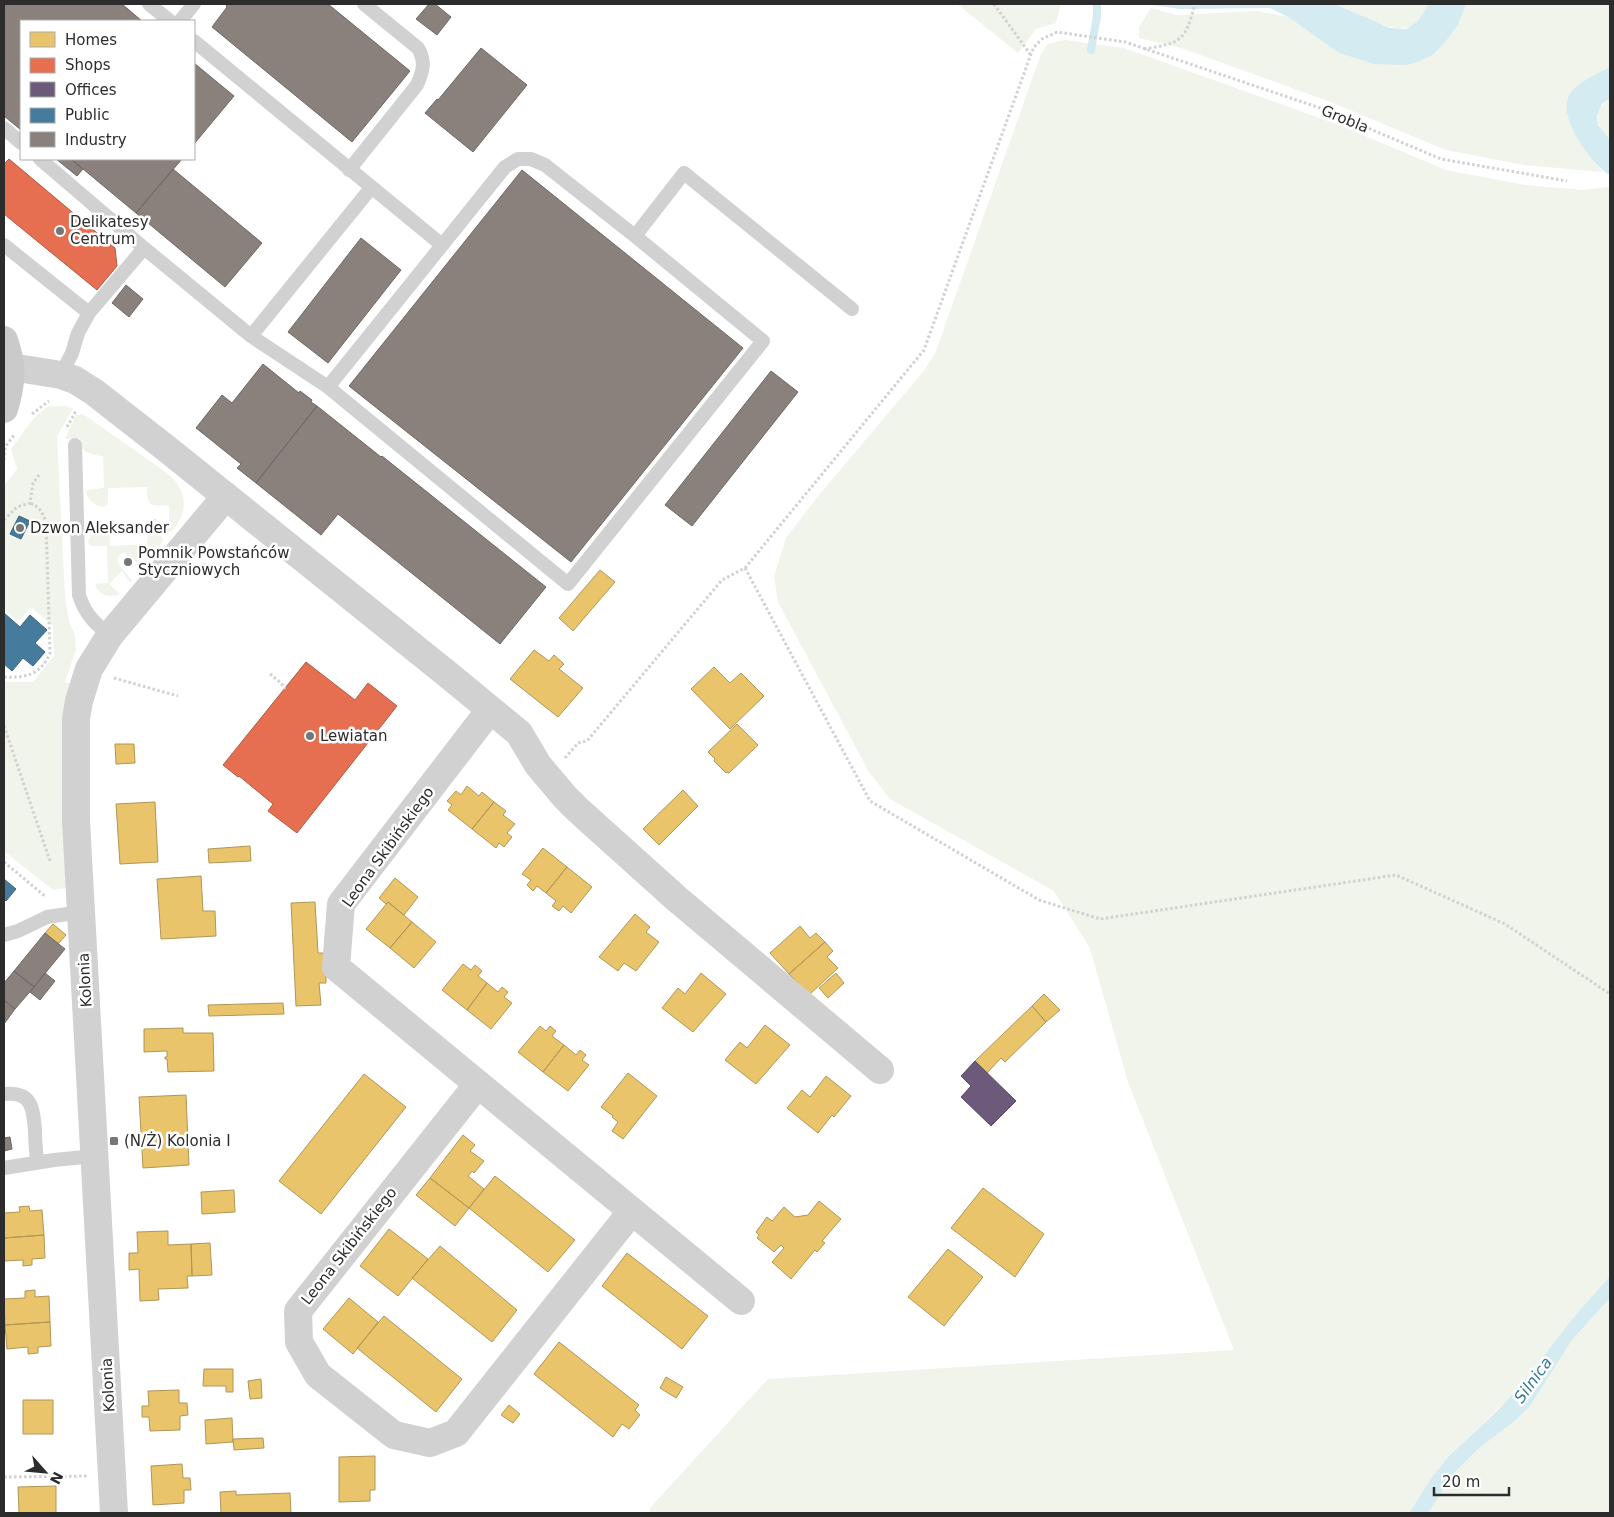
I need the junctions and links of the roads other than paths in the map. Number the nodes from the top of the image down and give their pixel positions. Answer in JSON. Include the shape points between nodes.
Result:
{"nodes":[{"id":1,"x":149,"y":4,"type":"edge"},
{"id":2,"x":194,"y":4,"type":"edge"},
{"id":3,"x":364,"y":4,"type":"edge"},
{"id":4,"x":169,"y":20,"type":"edge"},
{"id":5,"x":181,"y":20,"type":"edge"},
{"id":6,"x":195,"y":42,"type":"edge"},
{"id":7,"x":4,"y":128,"type":"edge"},
{"id":8,"x":20,"y":142,"type":"edge"},
{"id":9,"x":41,"y":160,"type":"edge"},
{"id":10,"x":349,"y":170,"type":"junction"},
{"id":11,"x":372,"y":188,"type":"junction"},
{"id":12,"x":635,"y":236,"type":"junction"},
{"id":13,"x":4,"y":245,"type":"edge"},
{"id":14,"x":442,"y":245,"type":"junction"},
{"id":15,"x":144,"y":248,"type":"junction"},
{"id":16,"x":852,"y":309,"type":"dead end"},
{"id":17,"x":89,"y":313,"type":"junction"},
{"id":18,"x":251,"y":336,"type":"junction"},
{"id":19,"x":4,"y":340,"type":"edge"},
{"id":20,"x":11,"y":367,"type":"junction"},
{"id":21,"x":328,"y":387,"type":"junction"},
{"id":22,"x":58,"y":388,"type":"junction"},
{"id":23,"x":16,"y":420,"type":"edge"},
{"id":24,"x":75,"y":445,"type":"dead end"},
{"id":25,"x":226,"y":496,"type":"junction"},
{"id":26,"x":110,"y":635,"type":"junction"},
{"id":27,"x":490,"y":710,"type":"junction"},
{"id":28,"x":81,"y":912,"type":"junction"},
{"id":29,"x":4,"y":935,"type":"edge"},
{"id":30,"x":880,"y":1070,"type":"dead end"},
{"id":31,"x":478,"y":1084,"type":"junction"},
{"id":32,"x":4,"y":1094,"type":"edge"},
{"id":33,"x":95,"y":1156,"type":"junction"},
{"id":34,"x":37,"y":1162,"type":"junction"},
{"id":35,"x":4,"y":1168,"type":"edge"},
{"id":36,"x":632,"y":1211,"type":"junction"},
{"id":37,"x":741,"y":1301,"type":"dead end"},
{"id":38,"x":114,"y":1513,"type":"edge"}],
"edges":[{"from":1,"to":4,"type":"lane"},
{"from":2,"to":5,"type":"lane"},
{"from":3,"to":10,"type":"lane","via":[[418,48],[424,58],[423,70],[417,85]]},
{"from":6,"to":10,"type":"lane"},
{"from":7,"to":8,"type":"lane"},
{"from":9,"to":15,"type":"lane"},
{"from":10,"to":11,"type":"lane"},
{"from":11,"to":14,"type":"lane"},
{"from":11,"to":18,"type":"lane"},
{"from":12,"to":14,"type":"lane","via":[[544,165],[531,159],[518,159],[505,167]]},
{"from":12,"to":16,"type":"lane","via":[[684,173]]},
{"from":12,"to":21,"type":"lane","via":[[763,342],[568,584]]},
{"from":13,"to":17,"type":"lane"},
{"from":14,"to":21,"type":"lane"},
{"from":15,"to":17,"type":"lane"},
{"from":15,"to":18,"type":"lane"},
{"from":17,"to":22,"type":"lane","via":[[78,333]]},
{"from":18,"to":21,"type":"lane"},
{"from":19,"to":20,"type":"main road"},
{"from":20,"to":22,"type":"street"},
{"from":20,"to":23,"type":"main road","via":[[10,386]]},
{"from":22,"to":25,"type":"street","via":[[75,380],[94,392]]},
{"from":24,"to":26,"type":"lane","via":[[79,596],[89,617]]},
{"from":25,"to":26,"type":"street","name":"Kolonia"},
{"from":25,"to":27,"type":"street"},
{"from":26,"to":28,"type":"street","name":"Kolonia","via":[[89,669],[76,719],[76,821]]},
{"from":27,"to":30,"type":"street","via":[[519,733],[538,765],[578,810]]},
{"from":27,"to":31,"type":"street","name":"Leona Skibińskiego","via":[[341,904],[336,967]]},
{"from":28,"to":29,"type":"lane","via":[[47,917]]},
{"from":28,"to":33,"type":"street","name":"Kolonia"},
{"from":31,"to":36,"type":"street","name":"Leona Skibińskiego"},
{"from":31,"to":36,"type":"street","name":"Leona Skibińskiego","via":[[298,1311],[299,1342],[318,1375],[394,1435],[430,1443],[456,1433]]},
{"from":32,"to":34,"type":"lane","via":[[20,1094],[33,1108]]},
{"from":33,"to":34,"type":"lane"},
{"from":33,"to":38,"type":"street","name":"Kolonia"},
{"from":34,"to":35,"type":"lane"},
{"from":36,"to":37,"type":"street","name":"Leona Skibińskiego"}]}
